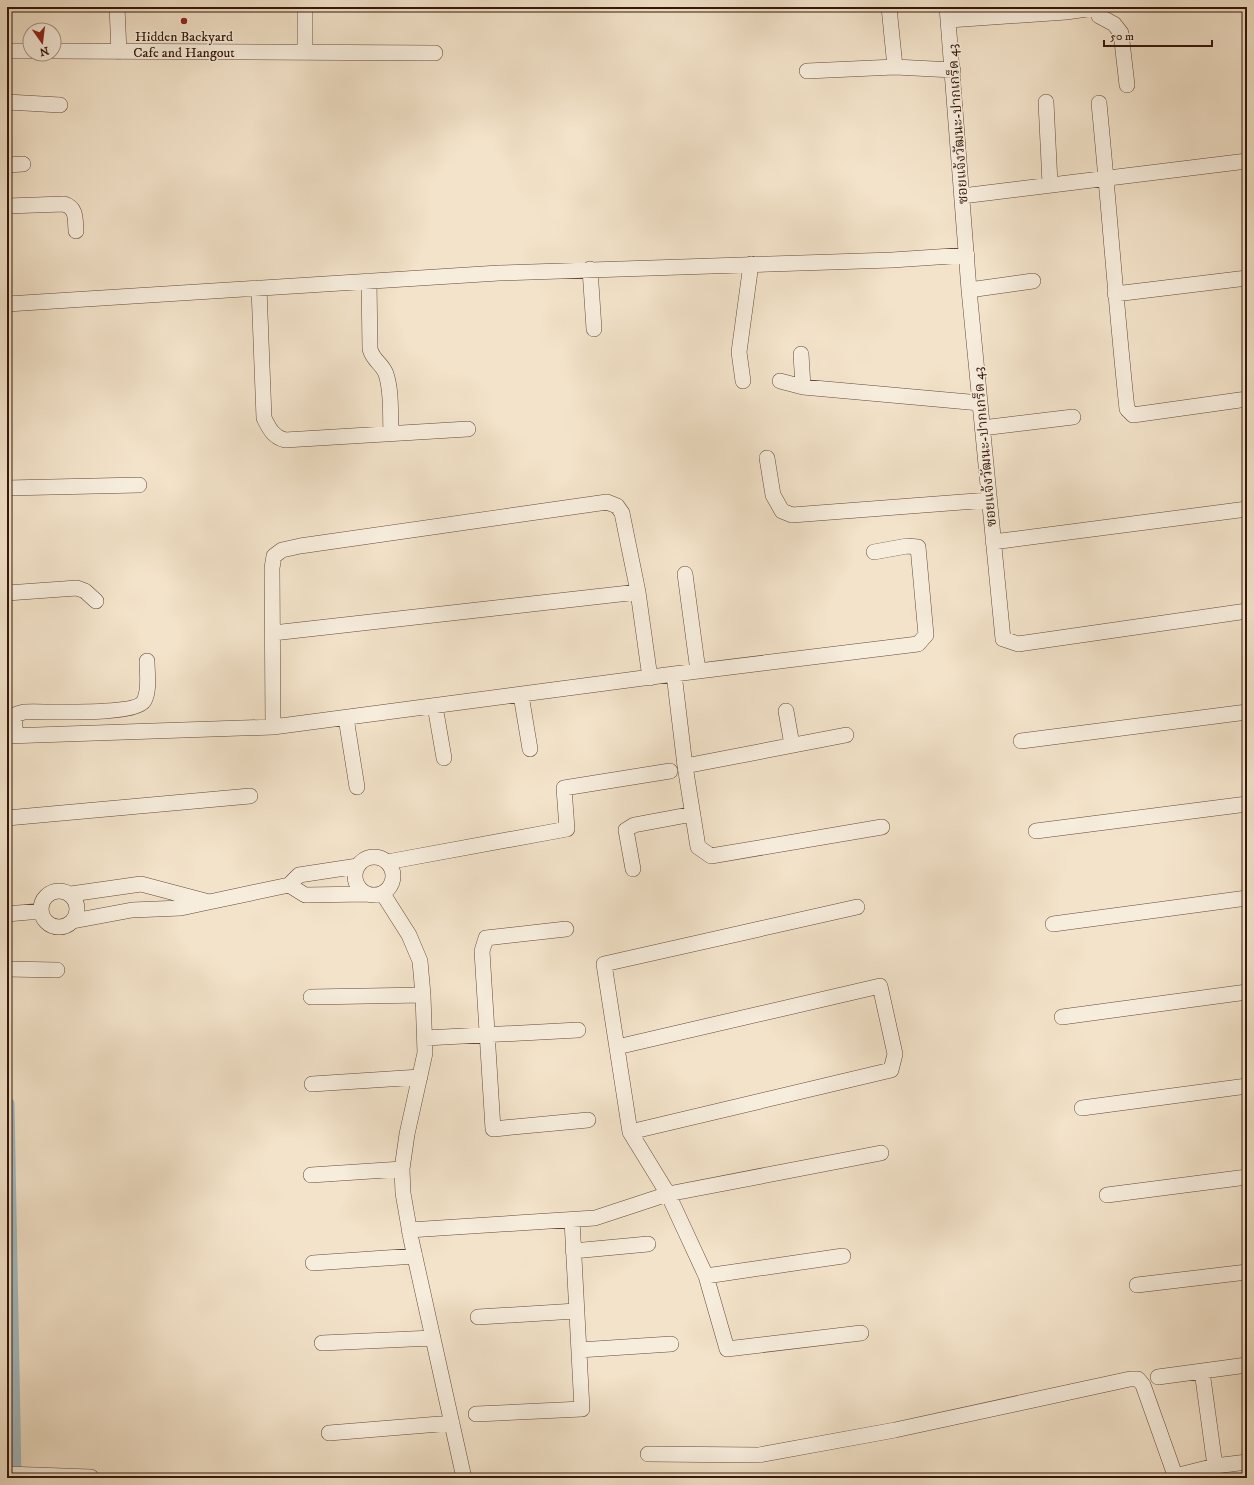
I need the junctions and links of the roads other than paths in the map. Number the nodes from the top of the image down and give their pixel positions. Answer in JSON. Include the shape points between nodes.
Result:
{"nodes":[{"id":1,"x":117,"y":7,"type":"edge"},
{"id":2,"x":305,"y":7,"type":"edge"},
{"id":3,"x":889,"y":7,"type":"edge"},
{"id":4,"x":1098,"y":7,"type":"edge"},
{"id":5,"x":948,"y":14,"type":"edge"},
{"id":6,"x":7,"y":51,"type":"edge"},
{"id":7,"x":22,"y":51,"type":"edge"},
{"id":8,"x":62,"y":51,"type":"edge"},
{"id":9,"x":119,"y":52,"type":"junction"},
{"id":10,"x":305,"y":52,"type":"junction"},
{"id":11,"x":435,"y":53,"type":"dead end"},
{"id":12,"x":895,"y":67,"type":"junction"},
{"id":13,"x":953,"y":70,"type":"junction"},
{"id":14,"x":807,"y":71,"type":"dead end"},
{"id":15,"x":1127,"y":85,"type":"dead end"},
{"id":16,"x":7,"y":102,"type":"edge"},
{"id":17,"x":1046,"y":102,"type":"dead end"},
{"id":18,"x":1099,"y":103,"type":"dead end"},
{"id":19,"x":60,"y":105,"type":"dead end"},
{"id":20,"x":1247,"y":161,"type":"edge"},
{"id":21,"x":23,"y":164,"type":"dead end"},
{"id":22,"x":7,"y":165,"type":"edge"},
{"id":23,"x":1106,"y":178,"type":"junction"},
{"id":24,"x":1050,"y":184,"type":"junction"},
{"id":25,"x":962,"y":196,"type":"junction"},
{"id":26,"x":7,"y":206,"type":"edge"},
{"id":27,"x":76,"y":231,"type":"dead end"},
{"id":28,"x":967,"y":255,"type":"junction"},
{"id":29,"x":751,"y":264,"type":"junction"},
{"id":30,"x":590,"y":269,"type":"junction"},
{"id":31,"x":1247,"y":278,"type":"edge"},
{"id":32,"x":369,"y":281,"type":"junction"},
{"id":33,"x":1033,"y":281,"type":"dead end"},
{"id":34,"x":258,"y":288,"type":"junction"},
{"id":35,"x":969,"y":290,"type":"junction"},
{"id":36,"x":1115,"y":294,"type":"junction"},
{"id":37,"x":7,"y":304,"type":"edge"},
{"id":38,"x":594,"y":329,"type":"dead end"},
{"id":39,"x":801,"y":354,"type":"dead end"},
{"id":40,"x":780,"y":381,"type":"dead end"},
{"id":41,"x":743,"y":382,"type":"dead end"},
{"id":42,"x":803,"y":387,"type":"junction"},
{"id":43,"x":1247,"y":399,"type":"edge"},
{"id":44,"x":980,"y":403,"type":"junction"},
{"id":45,"x":1073,"y":417,"type":"dead end"},
{"id":46,"x":982,"y":428,"type":"junction"},
{"id":47,"x":468,"y":429,"type":"dead end"},
{"id":48,"x":392,"y":433,"type":"junction"},
{"id":49,"x":767,"y":458,"type":"dead end"},
{"id":50,"x":139,"y":485,"type":"dead end"},
{"id":51,"x":7,"y":488,"type":"edge"},
{"id":52,"x":989,"y":500,"type":"junction"},
{"id":53,"x":1247,"y":509,"type":"edge"},
{"id":54,"x":993,"y":542,"type":"junction"},
{"id":55,"x":874,"y":552,"type":"dead end"},
{"id":56,"x":685,"y":574,"type":"dead end"},
{"id":57,"x":638,"y":592,"type":"junction"},
{"id":58,"x":7,"y":593,"type":"edge"},
{"id":59,"x":96,"y":601,"type":"dead end"},
{"id":60,"x":1247,"y":611,"type":"edge"},
{"id":61,"x":273,"y":633,"type":"junction"},
{"id":62,"x":147,"y":661,"type":"dead end"},
{"id":63,"x":698,"y":671,"type":"junction"},
{"id":64,"x":674,"y":674,"type":"junction"},
{"id":65,"x":650,"y":678,"type":"junction"},
{"id":66,"x":521,"y":695,"type":"junction"},
{"id":67,"x":435,"y":706,"type":"junction"},
{"id":68,"x":786,"y":711,"type":"dead end"},
{"id":69,"x":1247,"y":712,"type":"edge"},
{"id":70,"x":346,"y":718,"type":"junction"},
{"id":71,"x":273,"y":727,"type":"junction"},
{"id":72,"x":846,"y":735,"type":"dead end"},
{"id":73,"x":14,"y":736,"type":"edge"},
{"id":74,"x":1020,"y":741,"type":"dead end"},
{"id":75,"x":792,"y":745,"type":"junction"},
{"id":76,"x":530,"y":748,"type":"dead end"},
{"id":77,"x":444,"y":758,"type":"dead end"},
{"id":78,"x":685,"y":766,"type":"junction"},
{"id":79,"x":670,"y":771,"type":"dead end"},
{"id":80,"x":357,"y":787,"type":"dead end"},
{"id":81,"x":250,"y":796,"type":"dead end"},
{"id":82,"x":1247,"y":804,"type":"edge"},
{"id":83,"x":693,"y":814,"type":"junction"},
{"id":84,"x":8,"y":817,"type":"edge"},
{"id":85,"x":882,"y":827,"type":"dead end"},
{"id":86,"x":1036,"y":831,"type":"dead end"},
{"id":87,"x":387,"y":862,"type":"junction"},
{"id":88,"x":358,"y":866,"type":"junction"},
{"id":89,"x":633,"y":869,"type":"dead end"},
{"id":90,"x":289,"y":885,"type":"junction"},
{"id":91,"x":71,"y":894,"type":"junction"},
{"id":92,"x":367,"y":894,"type":"junction"},
{"id":93,"x":383,"y":894,"type":"junction"},
{"id":94,"x":1247,"y":898,"type":"edge"},
{"id":95,"x":209,"y":902,"type":"junction"},
{"id":96,"x":857,"y":907,"type":"dead end"},
{"id":97,"x":41,"y":911,"type":"junction"},
{"id":98,"x":13,"y":913,"type":"edge"},
{"id":99,"x":73,"y":921,"type":"junction"},
{"id":100,"x":1053,"y":924,"type":"dead end"},
{"id":101,"x":566,"y":929,"type":"dead end"},
{"id":102,"x":13,"y":969,"type":"edge"},
{"id":103,"x":57,"y":970,"type":"dead end"},
{"id":104,"x":1247,"y":992,"type":"edge"},
{"id":105,"x":423,"y":994,"type":"junction"},
{"id":106,"x":311,"y":997,"type":"dead end"},
{"id":107,"x":1062,"y":1017,"type":"dead end"},
{"id":108,"x":578,"y":1030,"type":"dead end"},
{"id":109,"x":487,"y":1035,"type":"junction"},
{"id":110,"x":425,"y":1038,"type":"junction"},
{"id":111,"x":617,"y":1047,"type":"junction"},
{"id":112,"x":420,"y":1077,"type":"junction"},
{"id":113,"x":312,"y":1084,"type":"dead end"},
{"id":114,"x":1247,"y":1086,"type":"edge"},
{"id":115,"x":1082,"y":1108,"type":"dead end"},
{"id":116,"x":588,"y":1120,"type":"dead end"},
{"id":117,"x":630,"y":1132,"type":"junction"},
{"id":118,"x":881,"y":1153,"type":"dead end"},
{"id":119,"x":402,"y":1169,"type":"junction"},
{"id":120,"x":310,"y":1175,"type":"dead end"},
{"id":121,"x":1247,"y":1177,"type":"edge"},
{"id":122,"x":668,"y":1194,"type":"junction"},
{"id":123,"x":1106,"y":1195,"type":"dead end"},
{"id":124,"x":572,"y":1220,"type":"junction"},
{"id":125,"x":409,"y":1230,"type":"junction"},
{"id":126,"x":648,"y":1244,"type":"dead end"},
{"id":127,"x":573,"y":1252,"type":"junction"},
{"id":128,"x":415,"y":1256,"type":"junction"},
{"id":129,"x":842,"y":1256,"type":"dead end"},
{"id":130,"x":313,"y":1263,"type":"dead end"},
{"id":131,"x":1247,"y":1272,"type":"edge"},
{"id":132,"x":706,"y":1276,"type":"junction"},
{"id":133,"x":1137,"y":1285,"type":"dead end"},
{"id":134,"x":576,"y":1311,"type":"junction"},
{"id":135,"x":478,"y":1317,"type":"dead end"},
{"id":136,"x":861,"y":1333,"type":"dead end"},
{"id":137,"x":433,"y":1338,"type":"junction"},
{"id":138,"x":322,"y":1343,"type":"dead end"},
{"id":139,"x":671,"y":1344,"type":"dead end"},
{"id":140,"x":579,"y":1350,"type":"junction"},
{"id":141,"x":1247,"y":1365,"type":"edge"},
{"id":142,"x":1202,"y":1371,"type":"junction"},
{"id":143,"x":1158,"y":1377,"type":"dead end"},
{"id":144,"x":476,"y":1414,"type":"dead end"},
{"id":145,"x":452,"y":1423,"type":"junction"},
{"id":146,"x":329,"y":1433,"type":"dead end"},
{"id":147,"x":648,"y":1454,"type":"dead end"},
{"id":148,"x":1247,"y":1462,"type":"edge"},
{"id":149,"x":1216,"y":1466,"type":"junction"},
{"id":150,"x":7,"y":1474,"type":"edge"},
{"id":151,"x":92,"y":1477,"type":"dead end"},
{"id":152,"x":1175,"y":1477,"type":"edge"},
{"id":153,"x":464,"y":1478,"type":"edge"}],
"edges":[{"from":1,"to":9,"type":"street"},
{"from":2,"to":10,"type":"street"},
{"from":3,"to":12,"type":"street"},
{"from":4,"to":5,"type":"street","via":[[1066,12]]},
{"from":4,"to":15,"type":"street","via":[[1099,16],[1114,24],[1121,33]]},
{"from":5,"to":13,"type":"street","name":"ซอยแจ้งวัฒนะ-ปากเกร็ด 43"},
{"from":6,"to":7,"type":"street"},
{"from":8,"to":9,"type":"street"},
{"from":9,"to":10,"type":"street"},
{"from":10,"to":11,"type":"street"},
{"from":12,"to":13,"type":"street"},
{"from":12,"to":14,"type":"street"},
{"from":13,"to":25,"type":"street","name":"ซอยแจ้งวัฒนะ-ปากเกร็ด 43"},
{"from":16,"to":19,"type":"street"},
{"from":17,"to":24,"type":"street"},
{"from":18,"to":23,"type":"street"},
{"from":20,"to":23,"type":"street"},
{"from":21,"to":22,"type":"street"},
{"from":23,"to":24,"type":"street"},
{"from":23,"to":36,"type":"street"},
{"from":24,"to":25,"type":"street"},
{"from":25,"to":28,"type":"street","name":"ซอยแจ้งวัฒนะ-ปากเกร็ด 43"},
{"from":26,"to":27,"type":"street","via":[[70,206],[74,212]]},
{"from":28,"to":29,"type":"street"},
{"from":28,"to":35,"type":"street","name":"ซอยแจ้งวัฒนะ-ปากเกร็ด 43"},
{"from":29,"to":30,"type":"street"},
{"from":29,"to":41,"type":"street","via":[[739,352]]},
{"from":30,"to":32,"type":"street"},
{"from":30,"to":38,"type":"street"},
{"from":31,"to":36,"type":"street"},
{"from":32,"to":34,"type":"street"},
{"from":32,"to":48,"type":"street","via":[[370,349],[373,359],[383,368],[388,382]]},
{"from":33,"to":35,"type":"street"},
{"from":34,"to":37,"type":"street"},
{"from":34,"to":48,"type":"street","via":[[264,418],[278,438],[285,440]]},
{"from":35,"to":44,"type":"street","name":"ซอยแจ้งวัฒนะ-ปากเกร็ด 43"},
{"from":36,"to":43,"type":"street","via":[[1127,409],[1133,415]]},
{"from":39,"to":42,"type":"street"},
{"from":40,"to":42,"type":"street"},
{"from":42,"to":44,"type":"street"},
{"from":44,"to":46,"type":"street","name":"ซอยแจ้งวัฒนะ-ปากเกร็ด 43"},
{"from":45,"to":46,"type":"street"},
{"from":46,"to":52,"type":"street","name":"ซอยแจ้งวัฒนะ-ปากเกร็ด 43"},
{"from":47,"to":48,"type":"street"},
{"from":49,"to":52,"type":"street","via":[[773,495],[782,511],[792,515]]},
{"from":50,"to":51,"type":"street"},
{"from":52,"to":54,"type":"street","name":"ซอยแจ้งวัฒนะ-ปากเกร็ด 43"},
{"from":53,"to":54,"type":"street"},
{"from":54,"to":60,"type":"street","name":"ซอยแจ้งวัฒนะ-ปากเกร็ด 43","via":[[1003,639],[1018,644]]},
{"from":55,"to":63,"type":"street","via":[[907,546],[918,547],[926,635],[918,644]]},
{"from":56,"to":63,"type":"street"},
{"from":57,"to":61,"type":"street"},
{"from":57,"to":61,"type":"street","via":[[622,513],[617,506],[607,502],[282,550],[274,556],[272,568]]},
{"from":57,"to":65,"type":"street"},
{"from":58,"to":59,"type":"street","via":[[77,588],[85,591]]},
{"from":61,"to":71,"type":"street"},
{"from":62,"to":73,"type":"street","via":[[146,690],[143,701],[136,706],[116,710],[24,712],[17,714]]},
{"from":63,"to":64,"type":"street"},
{"from":64,"to":65,"type":"street"},
{"from":64,"to":78,"type":"street"},
{"from":65,"to":66,"type":"street"},
{"from":66,"to":67,"type":"street"},
{"from":66,"to":76,"type":"street"},
{"from":67,"to":70,"type":"street"},
{"from":67,"to":77,"type":"street"},
{"from":68,"to":75,"type":"street"},
{"from":69,"to":74,"type":"street"},
{"from":70,"to":71,"type":"street"},
{"from":70,"to":80,"type":"street"},
{"from":71,"to":73,"type":"street"},
{"from":72,"to":75,"type":"street"},
{"from":75,"to":78,"type":"street"},
{"from":78,"to":83,"type":"street"},
{"from":79,"to":87,"type":"street","via":[[564,788],[567,829]]},
{"from":81,"to":84,"type":"street"},
{"from":82,"to":86,"type":"street"},
{"from":83,"to":85,"type":"street","via":[[698,847],[711,856]]},
{"from":83,"to":89,"type":"street","via":[[634,825],[626,830]]},
{"from":87,"to":88,"type":"street","via":[[374,857],[368,858]]},
{"from":87,"to":93,"type":"street","via":[[391,866],[394,879]]},
{"from":88,"to":90,"type":"street","via":[[299,875]]},
{"from":88,"to":92,"type":"street","via":[[357,885]]},
{"from":90,"to":92,"type":"street","via":[[305,895]]},
{"from":90,"to":95,"type":"street"},
{"from":91,"to":95,"type":"street","via":[[141,884]]},
{"from":91,"to":97,"type":"street","via":[[60,890],[48,894],[41,903]]},
{"from":91,"to":99,"type":"street","via":[[78,910]]},
{"from":92,"to":93,"type":"street"},
{"from":93,"to":105,"type":"street","via":[[409,935],[420,961]]},
{"from":94,"to":100,"type":"street"},
{"from":95,"to":99,"type":"street","via":[[181,908],[132,910]]},
{"from":96,"to":111,"type":"street","via":[[604,964]]},
{"from":97,"to":98,"type":"street"},
{"from":97,"to":99,"type":"street","via":[[44,920],[55,927]]},
{"from":101,"to":109,"type":"street","via":[[486,938],[482,951]]},
{"from":102,"to":103,"type":"street"},
{"from":104,"to":107,"type":"street"},
{"from":105,"to":106,"type":"street"},
{"from":105,"to":110,"type":"street"},
{"from":108,"to":109,"type":"street"},
{"from":109,"to":110,"type":"street"},
{"from":109,"to":116,"type":"street","via":[[493,1129]]},
{"from":110,"to":112,"type":"street"},
{"from":111,"to":117,"type":"street"},
{"from":111,"to":117,"type":"street","via":[[880,986],[895,1054],[891,1070]]},
{"from":112,"to":113,"type":"street"},
{"from":112,"to":119,"type":"street"},
{"from":114,"to":115,"type":"street"},
{"from":117,"to":122,"type":"street"},
{"from":118,"to":122,"type":"street"},
{"from":119,"to":120,"type":"street"},
{"from":119,"to":125,"type":"street"},
{"from":121,"to":123,"type":"street"},
{"from":122,"to":124,"type":"street","via":[[595,1218]]},
{"from":122,"to":132,"type":"street"},
{"from":124,"to":125,"type":"street"},
{"from":124,"to":127,"type":"street"},
{"from":125,"to":128,"type":"street"},
{"from":126,"to":127,"type":"street"},
{"from":127,"to":134,"type":"street"},
{"from":128,"to":130,"type":"street"},
{"from":128,"to":137,"type":"street"},
{"from":129,"to":132,"type":"street"},
{"from":131,"to":133,"type":"street"},
{"from":132,"to":136,"type":"street","via":[[727,1349]]},
{"from":134,"to":135,"type":"street"},
{"from":134,"to":140,"type":"street"},
{"from":137,"to":138,"type":"street"},
{"from":137,"to":145,"type":"street"},
{"from":139,"to":140,"type":"street"},
{"from":140,"to":144,"type":"street","via":[[582,1409]]},
{"from":141,"to":142,"type":"street"},
{"from":142,"to":143,"type":"street"},
{"from":142,"to":149,"type":"street"},
{"from":145,"to":146,"type":"street"},
{"from":145,"to":153,"type":"street"},
{"from":147,"to":152,"type":"street","via":[[759,1455],[895,1430],[1138,1379],[1143,1385]]},
{"from":148,"to":149,"type":"street"},
{"from":149,"to":152,"type":"street"},
{"from":150,"to":151,"type":"street"}]}
